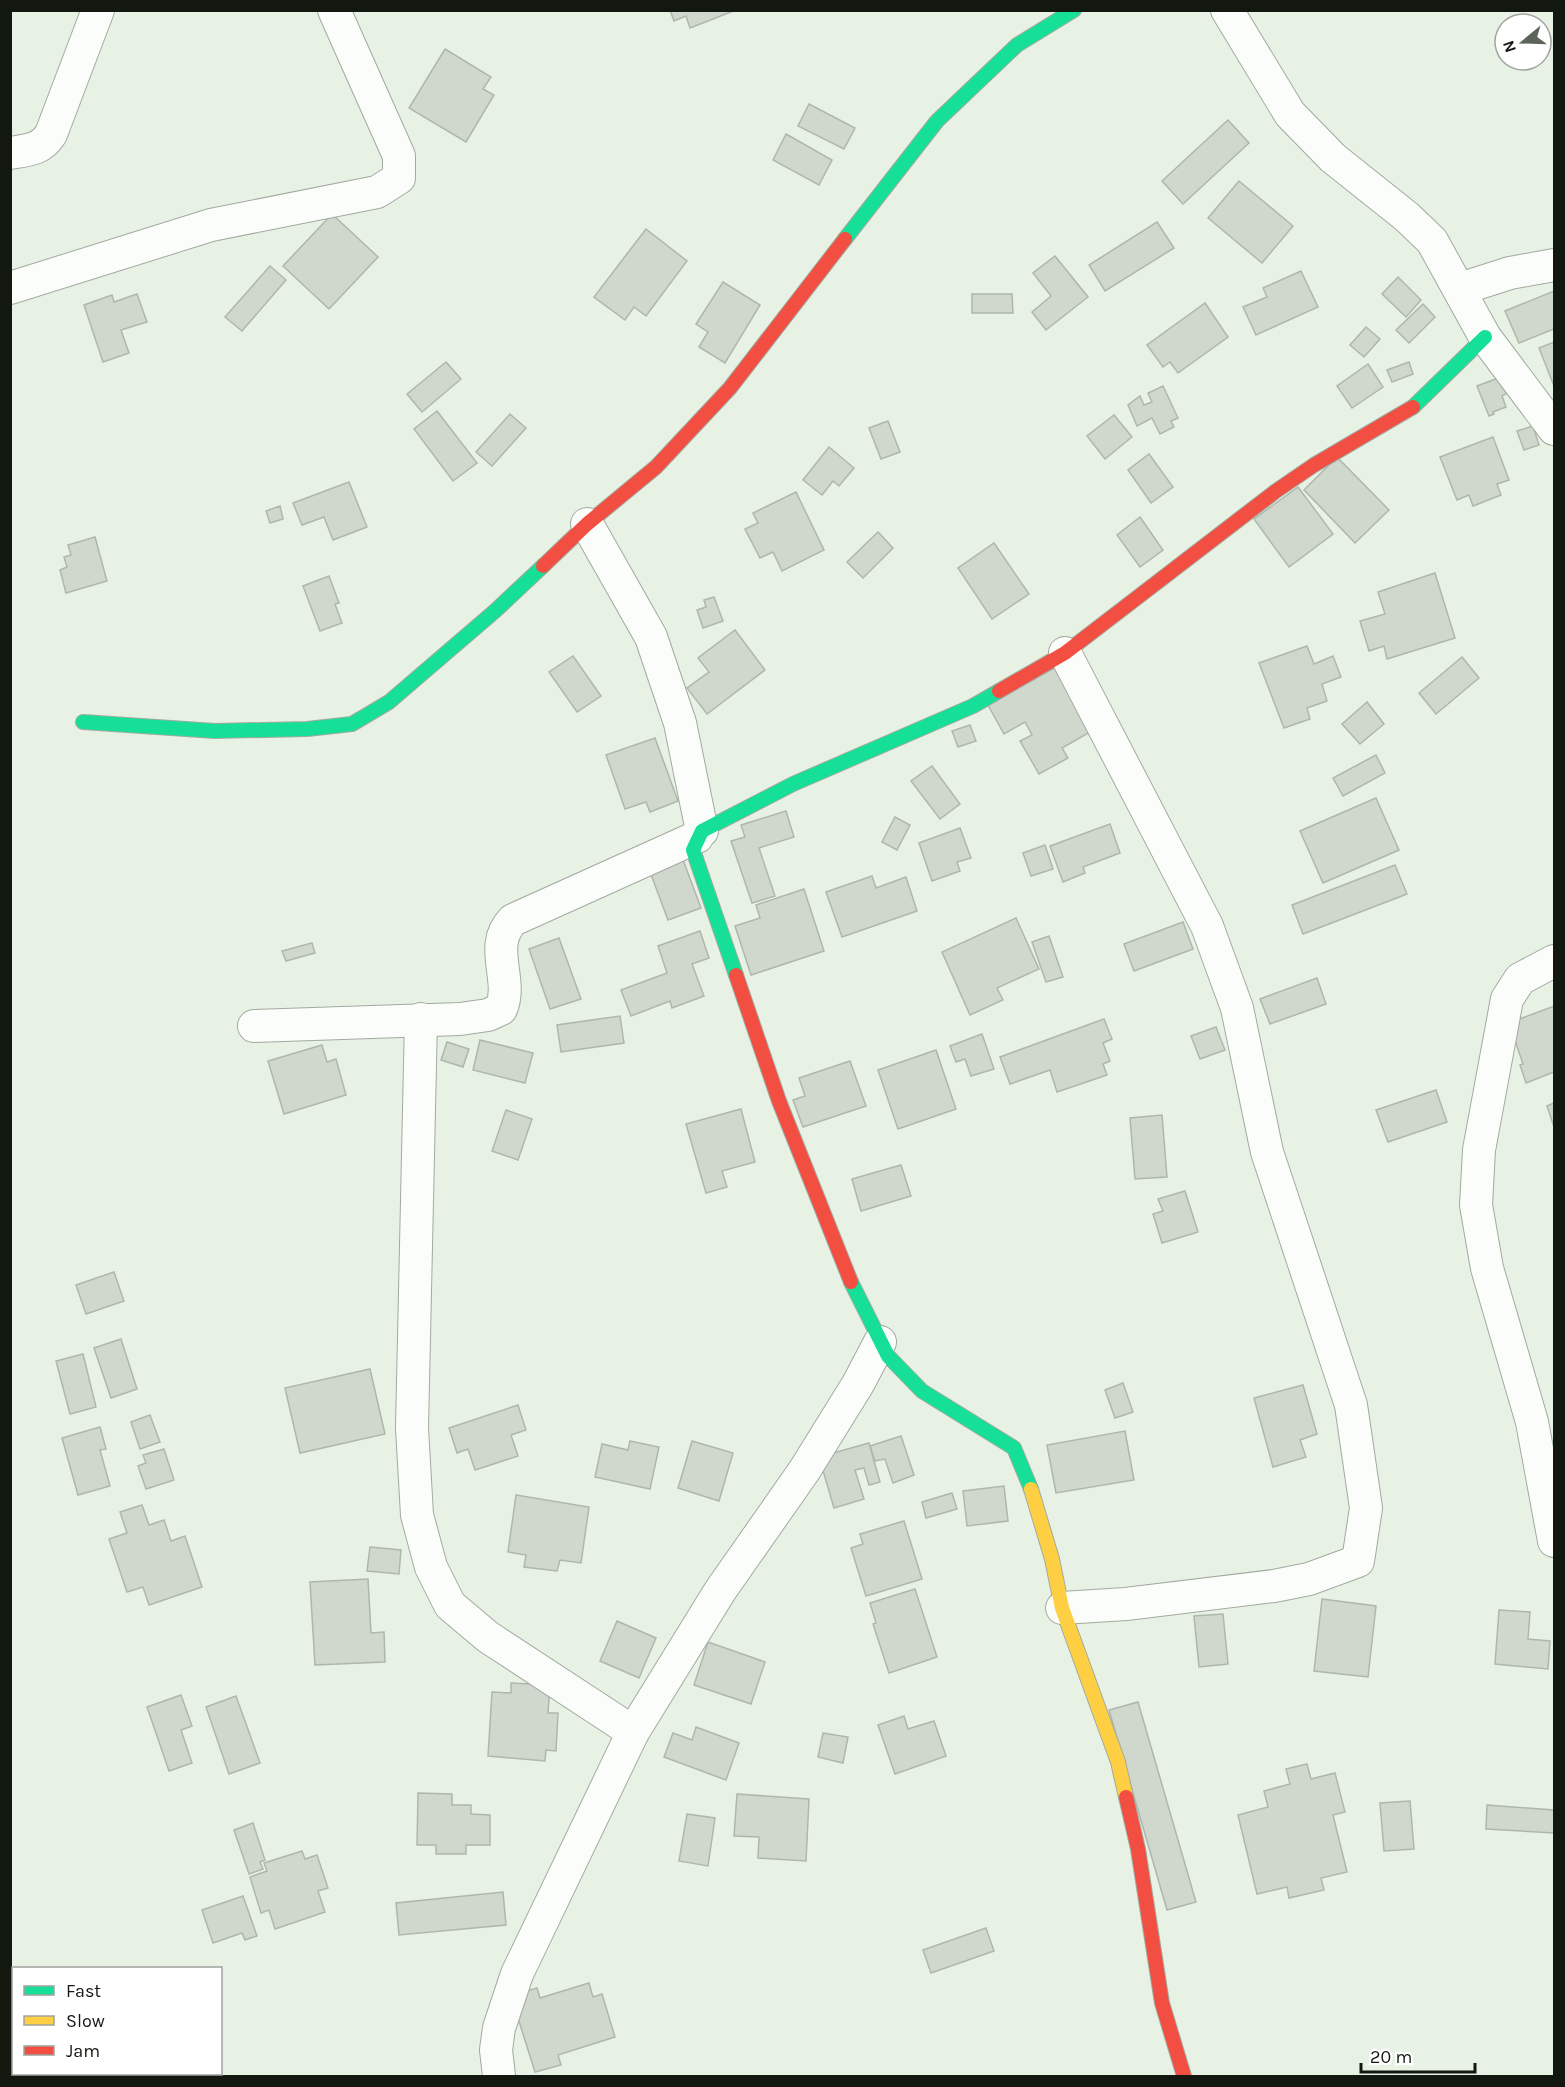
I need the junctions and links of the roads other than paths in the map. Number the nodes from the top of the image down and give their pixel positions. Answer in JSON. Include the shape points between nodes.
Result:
{"nodes":[{"id":1,"x":98,"y":10,"type":"edge"},
{"id":2,"x":334,"y":10,"type":"edge"},
{"id":3,"x":1074,"y":10,"type":"edge"},
{"id":4,"x":1227,"y":10,"type":"edge"},
{"id":5,"x":10,"y":153,"type":"edge"},
{"id":6,"x":1554,"y":265,"type":"edge"},
{"id":7,"x":10,"y":288,"type":"edge"},
{"id":8,"x":1460,"y":289,"type":"junction"},
{"id":9,"x":1485,"y":337,"type":"junction"},
{"id":10,"x":1554,"y":429,"type":"edge"},
{"id":11,"x":588,"y":524,"type":"junction"},
{"id":12,"x":1065,"y":653,"type":"junction"},
{"id":13,"x":83,"y":722,"type":"dead end"},
{"id":14,"x":700,"y":834,"type":"junction"},
{"id":15,"x":1554,"y":961,"type":"edge"},
{"id":16,"x":421,"y":1019,"type":"junction"},
{"id":17,"x":254,"y":1026,"type":"dead end"},
{"id":18,"x":880,"y":1342,"type":"junction"},
{"id":19,"x":1554,"y":1541,"type":"edge"},
{"id":20,"x":1062,"y":1608,"type":"junction"},
{"id":21,"x":633,"y":1732,"type":"junction"},
{"id":22,"x":499,"y":2076,"type":"edge"},
{"id":23,"x":1184,"y":2076,"type":"edge"}],
"edges":[{"from":1,"to":5,"type":"street","via":[[51,134],[36,149]]},
{"from":2,"to":7,"type":"street","via":[[399,156],[399,178],[377,192],[211,225]]},
{"from":3,"to":11,"type":"street","via":[[1017,45],[937,121],[730,388],[656,467]]},
{"from":4,"to":8,"type":"street","via":[[1290,114],[1333,158],[1432,240]]},
{"from":6,"to":8,"type":"street","via":[[1510,273]]},
{"from":8,"to":9,"type":"street"},
{"from":9,"to":10,"type":"street"},
{"from":9,"to":12,"type":"street","via":[[1411,409],[1276,490]]},
{"from":11,"to":13,"type":"street","via":[[389,702],[352,724],[215,731]]},
{"from":11,"to":14,"type":"street","via":[[651,637],[680,723]]},
{"from":12,"to":14,"type":"street","via":[[973,706],[793,784]]},
{"from":12,"to":20,"type":"street","via":[[1207,926],[1237,1008],[1267,1152],[1351,1405],[1366,1508],[1358,1561],[1310,1579]]},
{"from":14,"to":16,"type":"street","via":[[513,920],[500,941],[506,998],[501,1009],[460,1019]]},
{"from":14,"to":18,"type":"street","via":[[693,850],[695,861],[779,1101],[860,1304]]},
{"from":15,"to":19,"type":"street","via":[[1520,979],[1507,999],[1479,1150],[1476,1205],[1486,1268],[1532,1422]]},
{"from":16,"to":17,"type":"street"},
{"from":16,"to":21,"type":"street","via":[[412,1428],[417,1515],[430,1567],[450,1605],[488,1637]]},
{"from":18,"to":20,"type":"street","via":[[888,1356],[922,1391],[1014,1448],[1025,1469],[1052,1559]]},
{"from":18,"to":21,"type":"street","via":[[804,1471],[720,1591]]},
{"from":20,"to":23,"type":"street","via":[[1121,1772],[1138,1849],[1162,2003]]},
{"from":21,"to":22,"type":"street","via":[[516,1974],[499,2028]]}]}
